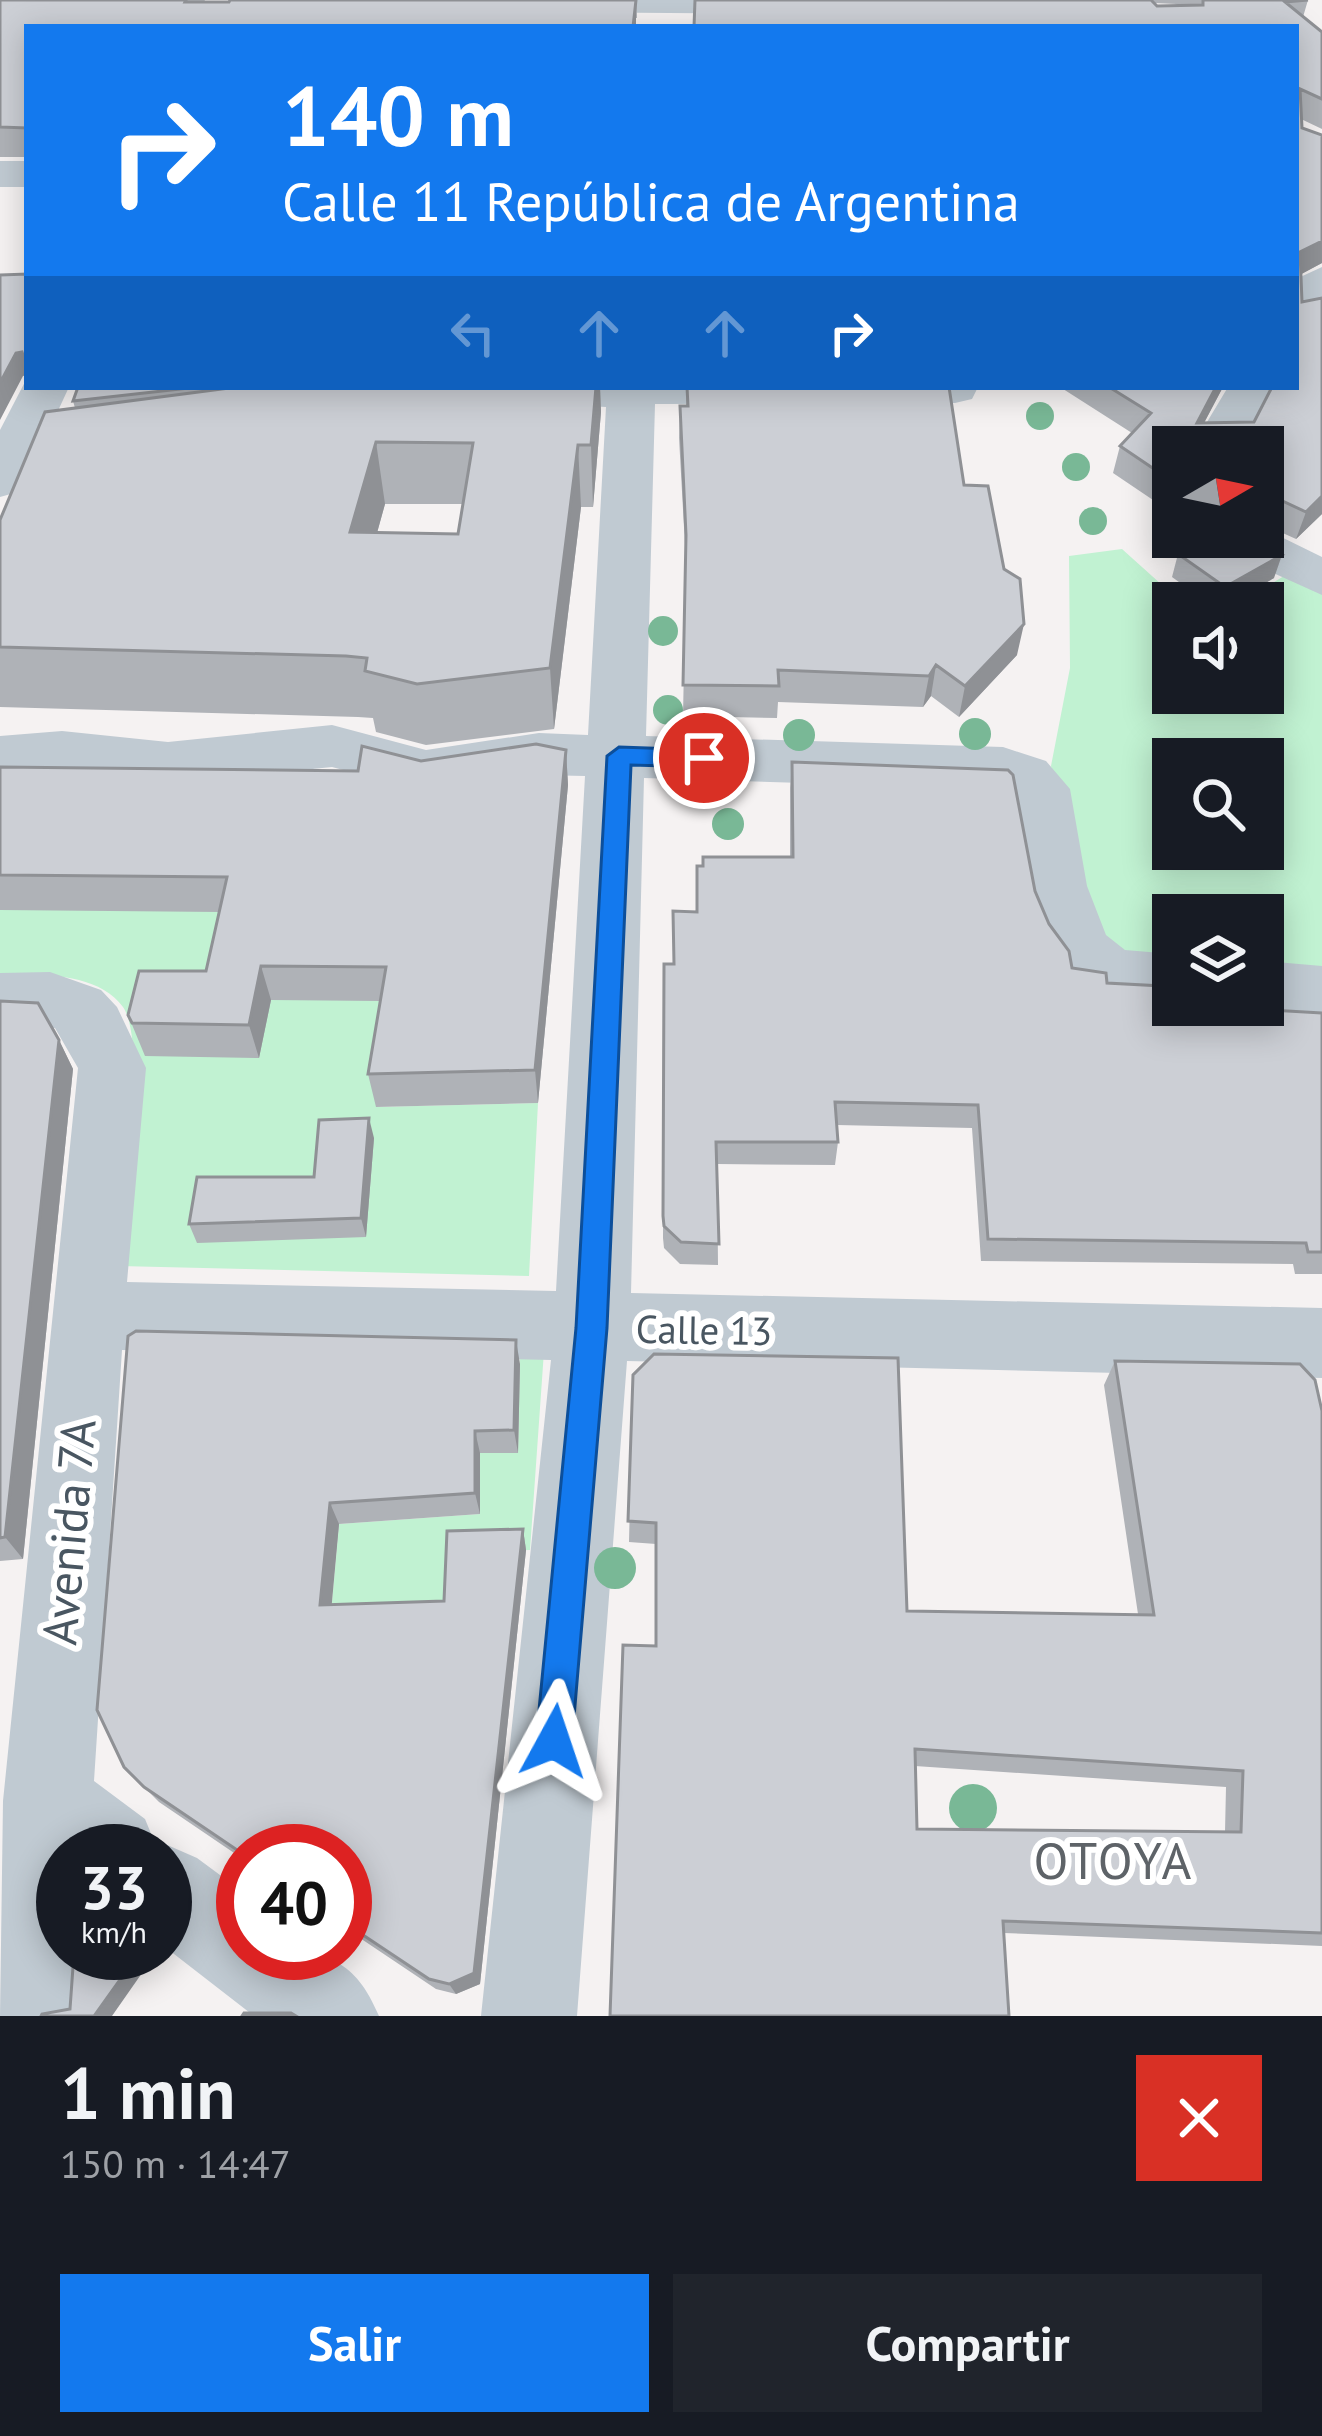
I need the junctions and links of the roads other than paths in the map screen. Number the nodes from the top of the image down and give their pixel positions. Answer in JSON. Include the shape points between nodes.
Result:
{"nodes":[{"id":1,"x":400,"y":0,"type":"edge"},
{"id":2,"x":828,"y":4,"type":"edge"},
{"id":3,"x":646,"y":10,"type":"edge"},
{"id":4,"x":1322,"y":280,"type":"edge"},
{"id":5,"x":1299,"y":306,"type":"edge"},
{"id":6,"x":44,"y":390,"type":"edge"},
{"id":7,"x":615,"y":390,"type":"edge"},
{"id":8,"x":631,"y":390,"type":"edge"},
{"id":9,"x":1242,"y":390,"type":"edge"},
{"id":10,"x":541,"y":399,"type":"edge"},
{"id":11,"x":1226,"y":426,"type":"edge"},
{"id":12,"x":160,"y":440,"type":"edge"},
{"id":13,"x":5,"y":471,"type":"edge"},
{"id":14,"x":1282,"y":558,"type":"edge"},
{"id":15,"x":1322,"y":578,"type":"edge"},
{"id":16,"x":619,"y":756,"type":"junction"},
{"id":17,"x":0,"y":757,"type":"edge"},
{"id":18,"x":1152,"y":977,"type":"edge"},
{"id":19,"x":1284,"y":989,"type":"edge"},
{"id":20,"x":1322,"y":992,"type":"edge"},
{"id":21,"x":0,"y":999,"type":"edge"},
{"id":22,"x":87,"y":1315,"type":"junction"},
{"id":23,"x":592,"y":1328,"type":"junction"},
{"id":24,"x":1322,"y":1342,"type":"edge"},
{"id":25,"x":80,"y":1824,"type":"edge"},
{"id":26,"x":192,"y":1911,"type":"edge"},
{"id":27,"x":216,"y":1929,"type":"edge"},
{"id":28,"x":40,"y":1980,"type":"edge"},
{"id":29,"x":283,"y":1980,"type":"edge"},
{"id":30,"x":31,"y":2016,"type":"edge"},
{"id":31,"x":331,"y":2016,"type":"edge"},
{"id":32,"x":530,"y":2016,"type":"edge"}],
"edges":[{"from":1,"to":3,"type":"street"},
{"from":2,"to":3,"type":"street"},
{"from":4,"to":5,"type":"street"},
{"from":6,"to":13,"type":"street"},
{"from":7,"to":10,"type":"street"},
{"from":8,"to":16,"type":"street"},
{"from":9,"to":11,"type":"street"},
{"from":12,"to":13,"type":"street"},
{"from":14,"to":15,"type":"street"},
{"from":16,"to":17,"type":"street","via":[[539,754],[426,770],[332,746],[168,763],[62,752]]},
{"from":16,"to":18,"type":"street","via":[[1003,768],[1025,776],[1040,788],[1079,952],[1102,969]]},
{"from":16,"to":23,"type":"street"},
{"from":19,"to":20,"type":"street"},
{"from":21,"to":22,"type":"street","name":"Avenida 7A","via":[[50,998],[78,1009],[112,1068]]},
{"from":22,"to":23,"type":"street","name":"Calle 13"},
{"from":22,"to":25,"type":"street","name":"Avenida 7A"},
{"from":23,"to":24,"type":"street","name":"Calle 13"},
{"from":23,"to":32,"type":"street"},
{"from":26,"to":27,"type":"street"},
{"from":28,"to":30,"type":"street","name":"Avenida 7A"},
{"from":29,"to":31,"type":"street"}]}
